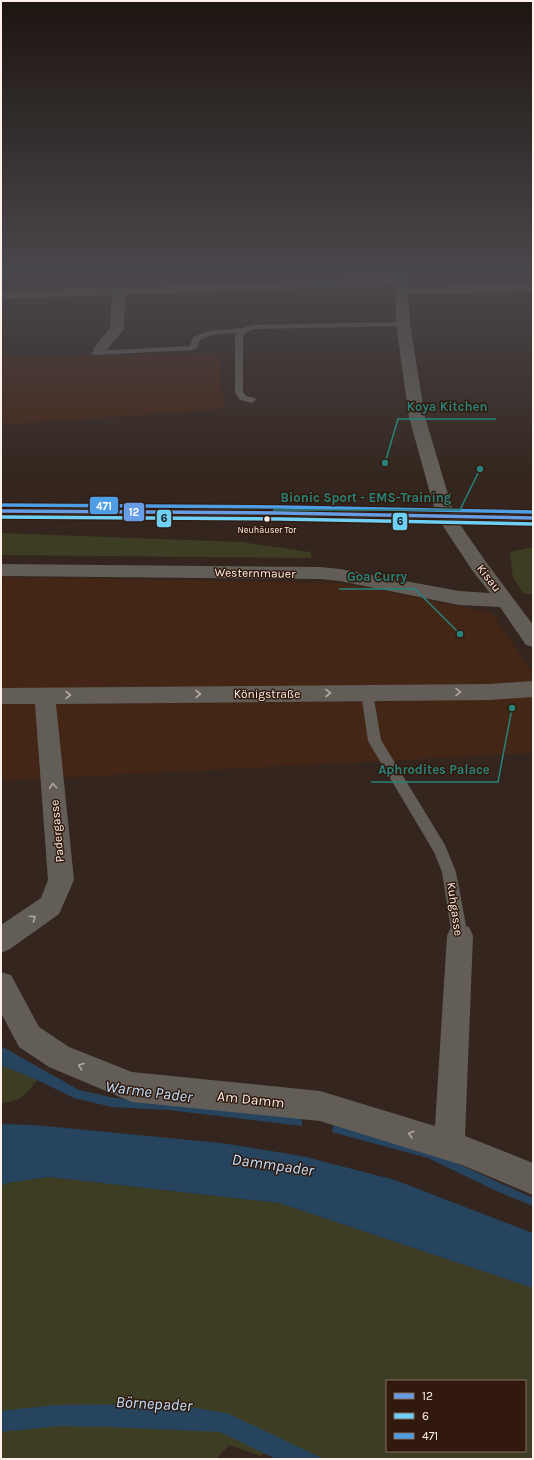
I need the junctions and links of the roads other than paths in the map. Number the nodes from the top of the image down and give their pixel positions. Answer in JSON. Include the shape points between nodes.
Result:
{"nodes":[{"id":1,"x":105,"y":342,"type":"edge"},
{"id":2,"x":195,"y":342,"type":"edge"},
{"id":3,"x":239,"y":342,"type":"edge"},
{"id":4,"x":406,"y":342,"type":"edge"},
{"id":5,"x":97,"y":351,"type":"joint"},
{"id":6,"x":252,"y":400,"type":"dead end"},
{"id":7,"x":1,"y":511,"type":"edge"},
{"id":8,"x":446,"y":516,"type":"junction"},
{"id":9,"x":533,"y":518,"type":"edge"},
{"id":10,"x":1,"y":570,"type":"edge"},
{"id":11,"x":506,"y":600,"type":"junction"},
{"id":12,"x":530,"y":630,"type":"edge"},
{"id":13,"x":533,"y":689,"type":"edge"},
{"id":14,"x":367,"y":693,"type":"junction"},
{"id":15,"x":45,"y":695,"type":"junction"},
{"id":16,"x":1,"y":696,"type":"edge"},
{"id":17,"x":460,"y":936,"type":"joint"},
{"id":18,"x":1,"y":940,"type":"edge"},
{"id":19,"x":1,"y":985,"type":"edge"},
{"id":20,"x":449,"y":1146,"type":"junction"},
{"id":21,"x":533,"y":1179,"type":"edge"}],
"edges":[{"from":1,"to":5,"type":"street"},
{"from":2,"to":5,"type":"lane","via":[[193,348]]},
{"from":3,"to":6,"type":"lane","via":[[239,392],[243,398]]},
{"from":4,"to":8,"type":"main road","via":[[417,417]]},
{"from":7,"to":8,"type":"main road"},
{"from":8,"to":9,"type":"main road"},
{"from":8,"to":11,"type":"street","name":"Kisau","via":[[479,566]]},
{"from":10,"to":11,"type":"street","name":"Westernmauer","via":[[320,573],[459,598]]},
{"from":11,"to":12,"type":"street","name":"Kisau"},
{"from":14,"to":13,"type":"street","name":"Königstraße","one_way":true},
{"from":15,"to":14,"type":"street","name":"Königstraße","one_way":true},
{"from":14,"to":17,"type":"lane","name":"Kuhgasse","via":[[375,741],[440,849],[449,872]]},
{"from":15,"to":16,"type":"street","name":"Königstraße"},
{"from":18,"to":15,"type":"street","name":"Padergasse","one_way":true,"via":[[50,906],[61,880]]},
{"from":17,"to":20,"type":"street","name":"Kuhgasse"},
{"from":20,"to":19,"type":"street","name":"Am Damm","one_way":true,"via":[[320,1106],[132,1087],[59,1057],[29,1037]]},
{"from":20,"to":21,"type":"street","name":"Am Damm"}]}
